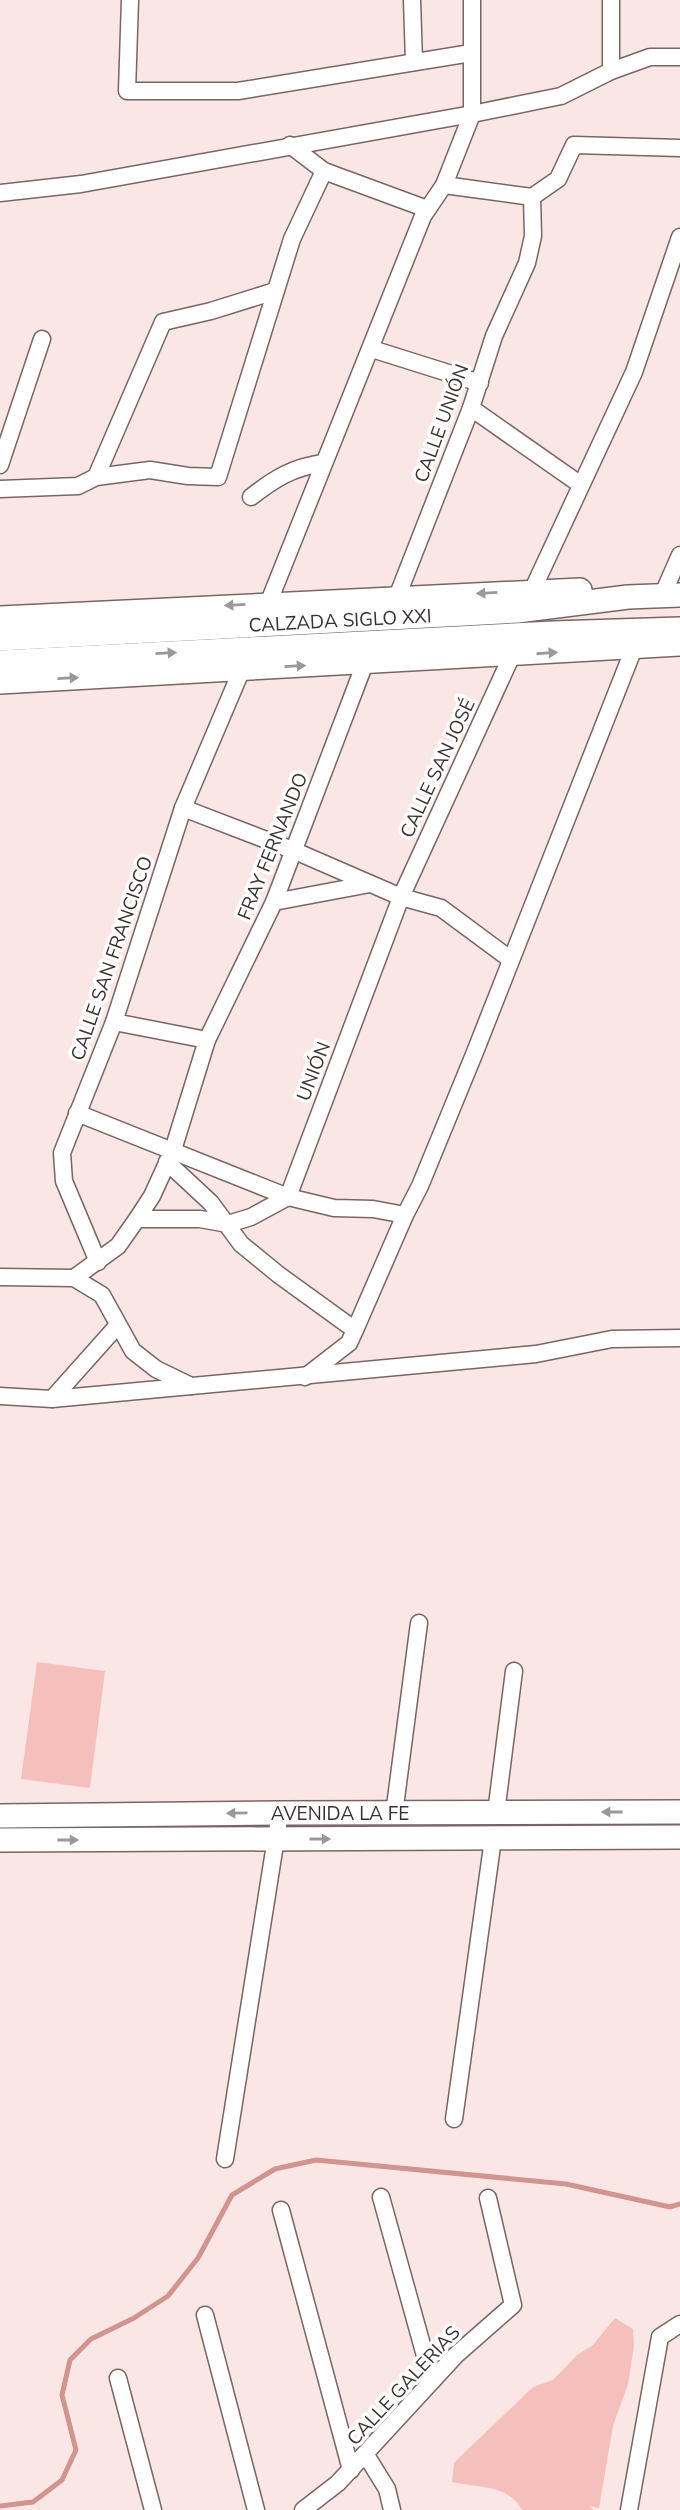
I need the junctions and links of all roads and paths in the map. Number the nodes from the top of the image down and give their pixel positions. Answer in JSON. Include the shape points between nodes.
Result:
{"nodes":[{"id":1,"x":132,"y":0,"type":"edge"},
{"id":2,"x":412,"y":0,"type":"edge"},
{"id":3,"x":472,"y":0,"type":"edge"},
{"id":4,"x":611,"y":0,"type":"edge"},
{"id":5,"x":471,"y":53,"type":"junction"},
{"id":6,"x":680,"y":57,"type":"edge"},
{"id":7,"x":414,"y":62,"type":"junction"},
{"id":8,"x":611,"y":71,"type":"junction"},
{"id":9,"x":472,"y":114,"type":"junction"},
{"id":10,"x":290,"y":145,"type":"junction"},
{"id":11,"x":680,"y":148,"type":"edge"},
{"id":12,"x":324,"y":171,"type":"junction"},
{"id":13,"x":444,"y":185,"type":"junction"},
{"id":14,"x":0,"y":193,"type":"edge"},
{"id":15,"x":532,"y":197,"type":"junction"},
{"id":16,"x":427,"y":209,"type":"junction"},
{"id":17,"x":680,"y":237,"type":"edge"},
{"id":18,"x":275,"y":290,"type":"junction"},
{"id":19,"x":42,"y":338,"type":"dead end"},
{"id":20,"x":372,"y":349,"type":"junction"},
{"id":21,"x":480,"y":383,"type":"junction"},
{"id":22,"x":471,"y":408,"type":"junction"},
{"id":23,"x":323,"y":463,"type":"junction"},
{"id":24,"x":0,"y":465,"type":"edge"},
{"id":25,"x":96,"y":477,"type":"junction"},
{"id":26,"x":581,"y":485,"type":"junction"},
{"id":27,"x":0,"y":489,"type":"edge"},
{"id":28,"x":251,"y":497,"type":"dead end"},
{"id":29,"x":680,"y":555,"type":"edge"},
{"id":30,"x":532,"y":591,"type":"junction"},
{"id":31,"x":671,"y":596,"type":"edge"},
{"id":32,"x":628,"y":597,"type":"junction"},
{"id":33,"x":268,"y":604,"type":"junction"},
{"id":34,"x":398,"y":607,"type":"junction"},
{"id":35,"x":0,"y":618,"type":"edge"},
{"id":36,"x":680,"y":629,"type":"edge"},
{"id":37,"x":0,"y":639,"type":"edge"},
{"id":38,"x":680,"y":644,"type":"edge"},
{"id":39,"x":634,"y":648,"type":"junction"},
{"id":40,"x":512,"y":655,"type":"junction"},
{"id":41,"x":0,"y":662,"type":"edge"},
{"id":42,"x":365,"y":663,"type":"junction"},
{"id":43,"x":242,"y":669,"type":"junction"},
{"id":44,"x":0,"y":682,"type":"edge"},
{"id":45,"x":183,"y":808,"type":"junction"},
{"id":46,"x":295,"y":850,"type":"junction"},
{"id":47,"x":370,"y":884,"type":"junction"},
{"id":48,"x":401,"y":897,"type":"junction"},
{"id":49,"x":274,"y":902,"type":"junction"},
{"id":50,"x":510,"y":959,"type":"junction"},
{"id":51,"x":114,"y":1023,"type":"junction"},
{"id":52,"x":207,"y":1040,"type":"junction"},
{"id":53,"x":77,"y":1113,"type":"junction"},
{"id":54,"x":170,"y":1156,"type":"junction"},
{"id":55,"x":288,"y":1197,"type":"junction"},
{"id":56,"x":405,"y":1214,"type":"junction"},
{"id":57,"x":137,"y":1219,"type":"junction"},
{"id":58,"x":228,"y":1224,"type":"junction"},
{"id":59,"x":98,"y":1262,"type":"junction"},
{"id":60,"x":0,"y":1277,"type":"edge"},
{"id":61,"x":74,"y":1278,"type":"junction"},
{"id":62,"x":118,"y":1325,"type":"junction"},
{"id":63,"x":355,"y":1330,"type":"junction"},
{"id":64,"x":680,"y":1338,"type":"edge"},
{"id":65,"x":305,"y":1377,"type":"junction"},
{"id":66,"x":191,"y":1386,"type":"junction"},
{"id":67,"x":0,"y":1396,"type":"edge"},
{"id":68,"x":52,"y":1399,"type":"junction"},
{"id":69,"x":419,"y":1623,"type":"dead end"},
{"id":70,"x":514,"y":1671,"type":"dead end"},
{"id":71,"x":280,"y":1812,"type":"junction"},
{"id":72,"x":496,"y":1812,"type":"junction"},
{"id":73,"x":680,"y":1812,"type":"edge"},
{"id":74,"x":394,"y":1814,"type":"junction"},
{"id":75,"x":0,"y":1816,"type":"edge"},
{"id":76,"x":680,"y":1837,"type":"edge"},
{"id":77,"x":275,"y":1839,"type":"junction"},
{"id":78,"x":493,"y":1839,"type":"junction"},
{"id":79,"x":0,"y":1840,"type":"edge"},
{"id":80,"x":454,"y":2119,"type":"dead end"},
{"id":81,"x":225,"y":2159,"type":"dead end"},
{"id":82,"x":380,"y":2197,"type":"dead end"},
{"id":83,"x":488,"y":2198,"type":"dead end"},
{"id":84,"x":281,"y":2210,"type":"dead end"},
{"id":85,"x":205,"y":2315,"type":"dead end"},
{"id":86,"x":680,"y":2324,"type":"edge"},
{"id":87,"x":118,"y":2378,"type":"dead end"},
{"id":88,"x":432,"y":2381,"type":"junction"},
{"id":89,"x":366,"y":2455,"type":"junction"},
{"id":90,"x":351,"y":2470,"type":"junction"},
{"id":91,"x":153,"y":2510,"type":"edge"},
{"id":92,"x":256,"y":2510,"type":"edge"},
{"id":93,"x":303,"y":2510,"type":"edge"},
{"id":94,"x":392,"y":2510,"type":"edge"},
{"id":95,"x":629,"y":2510,"type":"edge"}],
"edges":[{"from":1,"to":7,"type":"street","via":[[127,91],[238,92]]},
{"from":2,"to":7,"type":"street"},
{"from":3,"to":5,"type":"street"},
{"from":4,"to":8,"type":"street"},
{"from":5,"to":7,"type":"street"},
{"from":5,"to":9,"type":"street"},
{"from":6,"to":8,"type":"street","via":[[650,57]]},
{"from":8,"to":9,"type":"street","via":[[561,96]]},
{"from":9,"to":10,"type":"street"},
{"from":9,"to":13,"type":"street"},
{"from":10,"to":12,"type":"street"},
{"from":10,"to":14,"type":"street","via":[[81,184]]},
{"from":11,"to":15,"type":"street","via":[[574,145],[558,179]]},
{"from":12,"to":16,"type":"street"},
{"from":12,"to":18,"type":"street","via":[[292,239]]},
{"from":13,"to":15,"type":"street"},
{"from":13,"to":16,"type":"street"},
{"from":15,"to":21,"type":"street","name":"CALLE UNIÓN","via":[[533,236],[527,263],[494,336]]},
{"from":16,"to":20,"type":"street"},
{"from":17,"to":26,"type":"street","via":[[634,372]]},
{"from":18,"to":25,"type":"street","via":[[163,322]]},
{"from":18,"to":25,"type":"street","via":[[218,477],[149,470]]},
{"from":19,"to":24,"type":"street"},
{"from":20,"to":21,"type":"street"},
{"from":20,"to":23,"type":"street"},
{"from":21,"to":22,"type":"street","name":"CALLE UNIÓN"},
{"from":22,"to":26,"type":"street"},
{"from":22,"to":34,"type":"street","name":"CALLE UNIÓN"},
{"from":23,"to":28,"type":"street","via":[[296,468]]},
{"from":23,"to":33,"type":"street"},
{"from":25,"to":27,"type":"street","via":[[78,486]]},
{"from":26,"to":30,"type":"street"},
{"from":29,"to":31,"type":"street"},
{"from":30,"to":32,"type":"street","via":[[585,590]]},
{"from":30,"to":34,"type":"street","one_way":true},
{"from":31,"to":32,"type":"street","name":"CALZADA SIGLO XXI"},
{"from":32,"to":34,"type":"street","name":"CALZADA SIGLO XXI","via":[[517,611]]},
{"from":33,"to":34,"type":"street"},
{"from":33,"to":35,"type":"street","one_way":true},
{"from":34,"to":37,"type":"street","name":"CALZADA SIGLO XXI"},
{"from":41,"to":36,"type":"street","name":"CALZADA SIGLO XXI","one_way":true},
{"from":38,"to":39,"type":"street"},
{"from":40,"to":39,"type":"street","one_way":true},
{"from":39,"to":50,"type":"street"},
{"from":40,"to":42,"type":"street"},
{"from":40,"to":48,"type":"street","name":"CALLE SAN JOSÉ"},
{"from":43,"to":42,"type":"street","one_way":true},
{"from":42,"to":46,"type":"street","name":"FRAY FERNANDO"},
{"from":44,"to":43,"type":"street","one_way":true},
{"from":43,"to":45,"type":"street","name":"CALLE SAN FRANCISCO"},
{"from":45,"to":46,"type":"street"},
{"from":45,"to":51,"type":"street","name":"CALLE SAN FRANCISCO"},
{"from":46,"to":47,"type":"street"},
{"from":46,"to":49,"type":"street","name":"FRAY FERNANDO"},
{"from":47,"to":48,"type":"street"},
{"from":47,"to":49,"type":"street"},
{"from":48,"to":50,"type":"street","via":[[441,908]]},
{"from":48,"to":55,"type":"street","name":"UNIÓN"},
{"from":49,"to":52,"type":"street","name":"FRAY FERNANDO"},
{"from":50,"to":56,"type":"street"},
{"from":51,"to":52,"type":"street"},
{"from":51,"to":53,"type":"street","name":"CALLE SAN FRANCISCO"},
{"from":52,"to":54,"type":"street","name":"FRAY FERNANDO"},
{"from":53,"to":54,"type":"street"},
{"from":53,"to":59,"type":"street","name":"CALLE SAN FRANCISCO","via":[[62,1153],[64,1181]]},
{"from":54,"to":55,"type":"street"},
{"from":54,"to":57,"type":"street","name":"FRAY FERNANDO"},
{"from":54,"to":58,"type":"street"},
{"from":55,"to":56,"type":"street","via":[[334,1208]]},
{"from":55,"to":58,"type":"street"},
{"from":56,"to":63,"type":"street"},
{"from":57,"to":58,"type":"street"},
{"from":57,"to":59,"type":"street","name":"FRAY FERNANDO","via":[[118,1246]]},
{"from":58,"to":63,"type":"street","via":[[241,1244]]},
{"from":59,"to":61,"type":"street","name":"FRAY FERNANDO"},
{"from":60,"to":61,"type":"street"},
{"from":61,"to":62,"type":"street","via":[[102,1295]]},
{"from":62,"to":66,"type":"street","via":[[133,1351],[156,1369]]},
{"from":62,"to":68,"type":"street"},
{"from":63,"to":65,"type":"street","via":[[349,1343]]},
{"from":64,"to":65,"type":"street","via":[[612,1339],[536,1354]]},
{"from":65,"to":66,"type":"street"},
{"from":66,"to":68,"type":"street"},
{"from":67,"to":68,"type":"street"},
{"from":69,"to":74,"type":"street"},
{"from":70,"to":72,"type":"street"},
{"from":71,"to":74,"type":"street","name":"AVENIDA LA FE"},
{"from":71,"to":75,"type":"street","name":"AVENIDA LA FE","one_way":true},
{"from":71,"to":77,"type":"street"},
{"from":73,"to":72,"type":"street","name":"AVENIDA LA FE","one_way":true},
{"from":72,"to":74,"type":"street","name":"AVENIDA LA FE"},
{"from":76,"to":78,"type":"street","name":"AVENIDA LA FE"},
{"from":77,"to":78,"type":"street","name":"AVENIDA LA FE","one_way":true},
{"from":79,"to":77,"type":"street","name":"AVENIDA LA FE","one_way":true},
{"from":77,"to":81,"type":"street"},
{"from":78,"to":80,"type":"street"},
{"from":82,"to":88,"type":"street"},
{"from":83,"to":88,"type":"street","name":"CALLE GALERIAS","via":[[513,2305]]},
{"from":84,"to":90,"type":"street"},
{"from":85,"to":92,"type":"street"},
{"from":86,"to":95,"type":"street","via":[[660,2337]]},
{"from":87,"to":91,"type":"street"},
{"from":88,"to":89,"type":"street","name":"CALLE GALERIAS"},
{"from":89,"to":90,"type":"street","name":"CALLE GALERIAS"},
{"from":89,"to":94,"type":"street","via":[[387,2489]]},
{"from":90,"to":93,"type":"street","name":"CALLE GALERIAS"}]}
